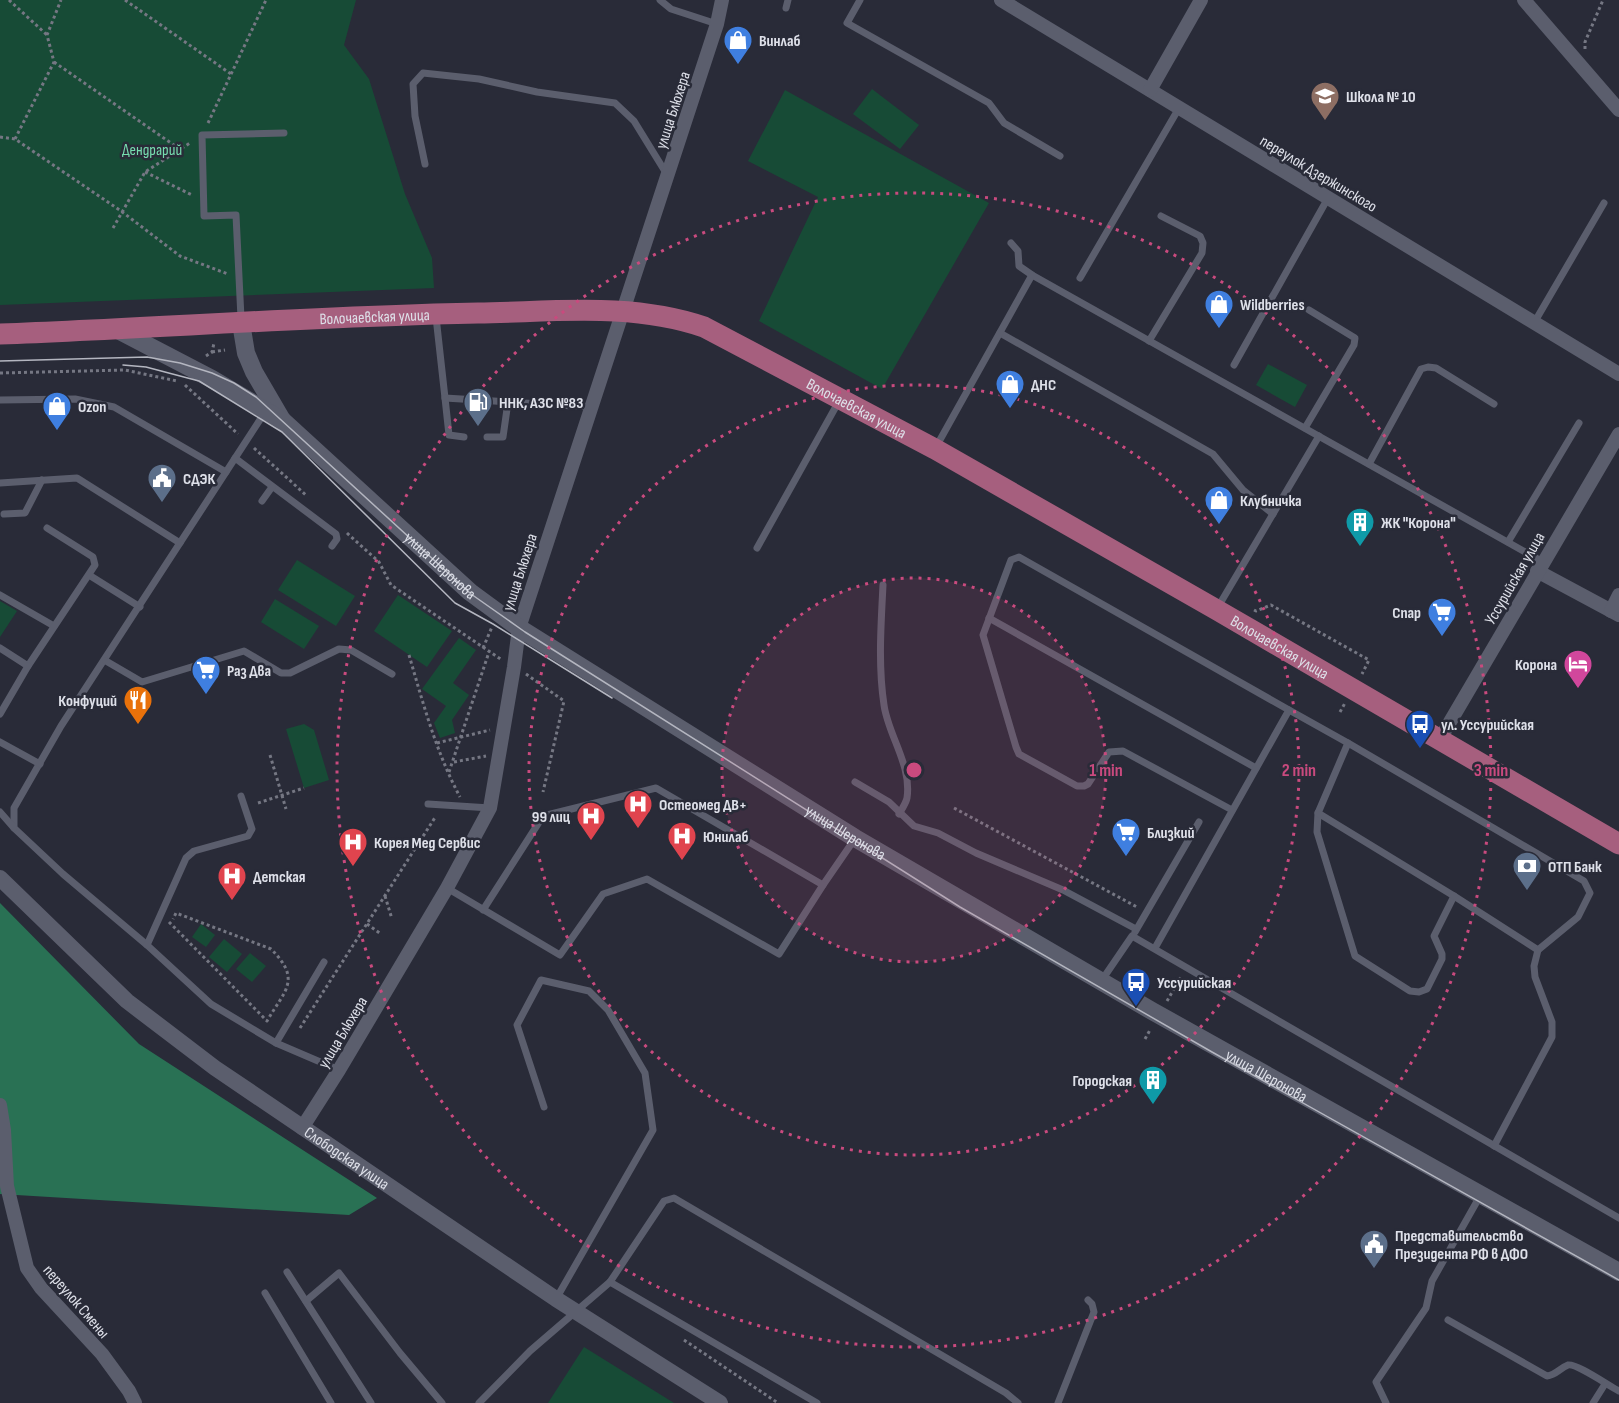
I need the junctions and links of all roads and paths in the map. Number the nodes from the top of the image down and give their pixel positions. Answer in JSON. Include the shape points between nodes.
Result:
{"nodes":[{"id":1,"x":9,"y":0,"type":"edge"},
{"id":2,"x":61,"y":0,"type":"edge"},
{"id":3,"x":124,"y":0,"type":"edge"},
{"id":4,"x":266,"y":0,"type":"edge"},
{"id":5,"x":660,"y":0,"type":"edge"},
{"id":6,"x":723,"y":0,"type":"edge"},
{"id":7,"x":789,"y":0,"type":"edge"},
{"id":8,"x":860,"y":0,"type":"edge"},
{"id":9,"x":1001,"y":0,"type":"edge"},
{"id":10,"x":1201,"y":0,"type":"edge"},
{"id":11,"x":1524,"y":0,"type":"edge"},
{"id":12,"x":1603,"y":0,"type":"edge"},
{"id":13,"x":786,"y":8,"type":"dead end"},
{"id":14,"x":717,"y":24,"type":"junction"},
{"id":15,"x":47,"y":35,"type":"junction"},
{"id":16,"x":54,"y":62,"type":"junction"},
{"id":17,"x":1583,"y":68,"type":"junction"},
{"id":18,"x":231,"y":74,"type":"junction"},
{"id":19,"x":1150,"y":90,"type":"junction"},
{"id":20,"x":1179,"y":108,"type":"junction"},
{"id":21,"x":1619,"y":110,"type":"edge"},
{"id":22,"x":284,"y":133,"type":"dead end"},
{"id":23,"x":202,"y":135,"type":"junction"},
{"id":24,"x":0,"y":137,"type":"edge"},
{"id":25,"x":15,"y":140,"type":"junction"},
{"id":26,"x":181,"y":150,"type":"junction"},
{"id":27,"x":1060,"y":156,"type":"dead end"},
{"id":28,"x":425,"y":164,"type":"dead end"},
{"id":29,"x":146,"y":172,"type":"junction"},
{"id":30,"x":668,"y":175,"type":"junction"},
{"id":31,"x":1328,"y":198,"type":"junction"},
{"id":32,"x":203,"y":200,"type":"junction"},
{"id":33,"x":1604,"y":203,"type":"dead end"},
{"id":34,"x":121,"y":212,"type":"junction"},
{"id":35,"x":1161,"y":216,"type":"dead end"},
{"id":36,"x":113,"y":228,"type":"dead end"},
{"id":37,"x":1011,"y":243,"type":"dead end"},
{"id":38,"x":1032,"y":275,"type":"junction"},
{"id":39,"x":238,"y":278,"type":"junction"},
{"id":40,"x":1080,"y":278,"type":"dead end"},
{"id":41,"x":625,"y":310,"type":"junction"},
{"id":42,"x":1309,"y":310,"type":"dead end"},
{"id":43,"x":436,"y":314,"type":"junction"},
{"id":44,"x":241,"y":322,"type":"junction"},
{"id":45,"x":1534,"y":322,"type":"junction"},
{"id":46,"x":118,"y":330,"type":"junction"},
{"id":47,"x":1000,"y":333,"type":"junction"},
{"id":48,"x":0,"y":334,"type":"edge"},
{"id":49,"x":215,"y":340,"type":"dead end"},
{"id":50,"x":1149,"y":341,"type":"junction"},
{"id":51,"x":225,"y":350,"type":"dead end"},
{"id":52,"x":212,"y":352,"type":"junction"},
{"id":53,"x":202,"y":359,"type":"dead end"},
{"id":54,"x":1234,"y":365,"type":"dead end"},
{"id":55,"x":1619,"y":374,"type":"edge"},
{"id":56,"x":445,"y":398,"type":"junction"},
{"id":57,"x":840,"y":399,"type":"junction"},
{"id":58,"x":0,"y":400,"type":"edge"},
{"id":59,"x":508,"y":402,"type":"junction"},
{"id":60,"x":1494,"y":404,"type":"dead end"},
{"id":61,"x":590,"y":407,"type":"junction"},
{"id":62,"x":266,"y":411,"type":"junction"},
{"id":63,"x":283,"y":421,"type":"junction"},
{"id":64,"x":1579,"y":423,"type":"dead end"},
{"id":65,"x":1305,"y":428,"type":"junction"},
{"id":66,"x":1619,"y":434,"type":"edge"},
{"id":67,"x":1319,"y":436,"type":"junction"},
{"id":68,"x":465,"y":437,"type":"dead end"},
{"id":69,"x":487,"y":437,"type":"dead end"},
{"id":70,"x":935,"y":449,"type":"junction"},
{"id":71,"x":236,"y":458,"type":"junction"},
{"id":72,"x":1369,"y":464,"type":"junction"},
{"id":73,"x":226,"y":472,"type":"junction"},
{"id":74,"x":42,"y":480,"type":"junction"},
{"id":75,"x":0,"y":483,"type":"edge"},
{"id":76,"x":272,"y":487,"type":"junction"},
{"id":77,"x":262,"y":501,"type":"dead end"},
{"id":78,"x":4,"y":514,"type":"dead end"},
{"id":79,"x":1273,"y":514,"type":"junction"},
{"id":80,"x":47,"y":528,"type":"dead end"},
{"id":81,"x":1508,"y":542,"type":"junction"},
{"id":82,"x":180,"y":543,"type":"junction"},
{"id":83,"x":332,"y":546,"type":"dead end"},
{"id":84,"x":757,"y":548,"type":"dead end"},
{"id":85,"x":1540,"y":566,"type":"junction"},
{"id":86,"x":89,"y":575,"type":"junction"},
{"id":87,"x":883,"y":585,"type":"dead end"},
{"id":88,"x":1619,"y":594,"type":"edge"},
{"id":89,"x":0,"y":595,"type":"edge"},
{"id":90,"x":1221,"y":603,"type":"junction"},
{"id":91,"x":140,"y":607,"type":"junction"},
{"id":92,"x":1615,"y":613,"type":"edge"},
{"id":93,"x":989,"y":618,"type":"junction"},
{"id":94,"x":54,"y":626,"type":"junction"},
{"id":95,"x":519,"y":628,"type":"junction"},
{"id":96,"x":0,"y":648,"type":"edge"},
{"id":97,"x":489,"y":652,"type":"dead end"},
{"id":98,"x":409,"y":655,"type":"dead end"},
{"id":99,"x":496,"y":657,"type":"dead end"},
{"id":100,"x":106,"y":661,"type":"junction"},
{"id":101,"x":28,"y":666,"type":"junction"},
{"id":102,"x":514,"y":667,"type":"junction"},
{"id":103,"x":392,"y":674,"type":"dead end"},
{"id":104,"x":1353,"y":689,"type":"junction"},
{"id":105,"x":1289,"y":710,"type":"junction"},
{"id":106,"x":1340,"y":712,"type":"dead end"},
{"id":107,"x":0,"y":714,"type":"edge"},
{"id":108,"x":492,"y":730,"type":"dead end"},
{"id":109,"x":462,"y":736,"type":"junction"},
{"id":110,"x":1440,"y":740,"type":"junction"},
{"id":111,"x":0,"y":742,"type":"edge"},
{"id":112,"x":436,"y":743,"type":"junction"},
{"id":113,"x":1348,"y":743,"type":"junction"},
{"id":114,"x":270,"y":755,"type":"dead end"},
{"id":115,"x":487,"y":756,"type":"dead end"},
{"id":116,"x":452,"y":762,"type":"junction"},
{"id":117,"x":40,"y":764,"type":"junction"},
{"id":118,"x":1256,"y":768,"type":"junction"},
{"id":119,"x":448,"y":774,"type":"junction"},
{"id":120,"x":855,"y":782,"type":"dead end"},
{"id":121,"x":304,"y":788,"type":"dead end"},
{"id":122,"x":543,"y":792,"type":"dead end"},
{"id":123,"x":282,"y":795,"type":"junction"},
{"id":124,"x":241,"y":796,"type":"dead end"},
{"id":125,"x":258,"y":803,"type":"dead end"},
{"id":126,"x":428,"y":804,"type":"dead end"},
{"id":127,"x":443,"y":805,"type":"junction"},
{"id":128,"x":466,"y":806,"type":"junction"},
{"id":129,"x":489,"y":808,"type":"junction"},
{"id":130,"x":954,"y":808,"type":"dead end"},
{"id":131,"x":286,"y":809,"type":"dead end"},
{"id":132,"x":1232,"y":810,"type":"junction"},
{"id":133,"x":0,"y":812,"type":"edge"},
{"id":134,"x":1318,"y":813,"type":"junction"},
{"id":135,"x":899,"y":814,"type":"junction"},
{"id":136,"x":1199,"y":822,"type":"dead end"},
{"id":137,"x":14,"y":828,"type":"junction"},
{"id":138,"x":855,"y":838,"type":"junction"},
{"id":139,"x":1619,"y":844,"type":"edge"},
{"id":140,"x":0,"y":878,"type":"edge"},
{"id":141,"x":823,"y":885,"type":"junction"},
{"id":142,"x":447,"y":888,"type":"junction"},
{"id":143,"x":385,"y":896,"type":"junction"},
{"id":144,"x":1454,"y":896,"type":"junction"},
{"id":145,"x":483,"y":910,"type":"junction"},
{"id":146,"x":1146,"y":913,"type":"junction"},
{"id":147,"x":161,"y":914,"type":"junction"},
{"id":148,"x":392,"y":919,"type":"dead end"},
{"id":149,"x":171,"y":924,"type":"junction"},
{"id":150,"x":367,"y":924,"type":"junction"},
{"id":151,"x":1136,"y":929,"type":"junction"},
{"id":152,"x":381,"y":934,"type":"dead end"},
{"id":153,"x":1132,"y":936,"type":"junction"},
{"id":154,"x":147,"y":945,"type":"junction"},
{"id":155,"x":1155,"y":948,"type":"junction"},
{"id":156,"x":1538,"y":950,"type":"junction"},
{"id":157,"x":324,"y":962,"type":"dead end"},
{"id":158,"x":1187,"y":967,"type":"junction"},
{"id":159,"x":1102,"y":981,"type":"junction"},
{"id":160,"x":1159,"y":1015,"type":"junction"},
{"id":161,"x":267,"y":1021,"type":"junction"},
{"id":162,"x":283,"y":1031,"type":"junction"},
{"id":163,"x":1145,"y":1039,"type":"dead end"},
{"id":164,"x":276,"y":1043,"type":"junction"},
{"id":165,"x":339,"y":1070,"type":"junction"},
{"id":166,"x":0,"y":1105,"type":"edge"},
{"id":167,"x":544,"y":1107,"type":"dead end"},
{"id":168,"x":302,"y":1128,"type":"junction"},
{"id":169,"x":1494,"y":1146,"type":"junction"},
{"id":170,"x":1480,"y":1196,"type":"junction"},
{"id":171,"x":1619,"y":1218,"type":"edge"},
{"id":172,"x":287,"y":1272,"type":"dead end"},
{"id":173,"x":1619,"y":1272,"type":"edge"},
{"id":174,"x":610,"y":1282,"type":"junction"},
{"id":175,"x":265,"y":1293,"type":"dead end"},
{"id":176,"x":556,"y":1299,"type":"junction"},
{"id":177,"x":1089,"y":1300,"type":"dead end"},
{"id":178,"x":306,"y":1301,"type":"junction"},
{"id":179,"x":576,"y":1312,"type":"junction"},
{"id":180,"x":1448,"y":1320,"type":"dead end"},
{"id":181,"x":1605,"y":1384,"type":"junction"},
{"id":182,"x":1619,"y":1391,"type":"edge"},
{"id":183,"x":135,"y":1403,"type":"edge"},
{"id":184,"x":331,"y":1403,"type":"edge"},
{"id":185,"x":371,"y":1403,"type":"edge"},
{"id":186,"x":442,"y":1403,"type":"edge"},
{"id":187,"x":479,"y":1403,"type":"edge"},
{"id":188,"x":720,"y":1403,"type":"edge"},
{"id":189,"x":817,"y":1403,"type":"edge"},
{"id":190,"x":1018,"y":1403,"type":"edge"},
{"id":191,"x":1058,"y":1403,"type":"edge"},
{"id":192,"x":1386,"y":1403,"type":"edge"},
{"id":193,"x":1593,"y":1403,"type":"edge"}],
"edges":[{"from":1,"to":15,"type":"path"},
{"from":2,"to":15,"type":"path"},
{"from":3,"to":18,"type":"path"},
{"from":4,"to":18,"type":"path"},
{"from":5,"to":14,"type":"lane","via":[[671,9]]},
{"from":6,"to":14,"type":"street","name":"улица Блюхера"},
{"from":7,"to":13,"type":"lane"},
{"from":8,"to":27,"type":"lane","via":[[847,23],[989,103],[1004,123]]},
{"from":9,"to":19,"type":"street","name":"переулок Дзержинского"},
{"from":10,"to":19,"type":"street"},
{"from":11,"to":17,"type":"street"},
{"from":12,"to":17,"type":"path","via":[[1586,42]]},
{"from":14,"to":30,"type":"street","name":"улица Блюхера"},
{"from":15,"to":16,"type":"path"},
{"from":16,"to":25,"type":"path"},
{"from":16,"to":26,"type":"path"},
{"from":17,"to":21,"type":"street"},
{"from":18,"to":23,"type":"path"},
{"from":19,"to":20,"type":"street","name":"переулок Дзержинского"},
{"from":20,"to":31,"type":"street","name":"переулок Дзержинского"},
{"from":20,"to":40,"type":"lane"},
{"from":22,"to":23,"type":"lane"},
{"from":23,"to":26,"type":"path"},
{"from":23,"to":32,"type":"lane"},
{"from":24,"to":25,"type":"path"},
{"from":25,"to":34,"type":"path"},
{"from":26,"to":29,"type":"path"},
{"from":28,"to":30,"type":"lane","via":[[413,84],[423,73],[615,103],[634,121]]},
{"from":29,"to":32,"type":"path"},
{"from":29,"to":34,"type":"path"},
{"from":30,"to":41,"type":"street","name":"улица Блюхера"},
{"from":31,"to":45,"type":"street","name":"переулок Дзержинского"},
{"from":31,"to":54,"type":"lane"},
{"from":32,"to":39,"type":"lane","via":[[204,216],[236,216]]},
{"from":33,"to":45,"type":"lane"},
{"from":34,"to":36,"type":"path"},
{"from":34,"to":39,"type":"path","via":[[180,256]]},
{"from":35,"to":50,"type":"lane","via":[[1200,236],[1203,243],[1202,253]]},
{"from":37,"to":38,"type":"lane","via":[[1018,252],[1019,266]]},
{"from":38,"to":47,"type":"lane"},
{"from":38,"to":50,"type":"lane"},
{"from":39,"to":44,"type":"lane"},
{"from":41,"to":43,"type":"main road","name":"Волочаевская улица"},
{"from":41,"to":57,"type":"main road","name":"Волочаевская улица","via":[[704,327]]},
{"from":41,"to":61,"type":"street","name":"улица Блюхера"},
{"from":42,"to":65,"type":"lane","via":[[1355,338]]},
{"from":43,"to":44,"type":"main road","name":"Волочаевская улица"},
{"from":43,"to":56,"type":"lane"},
{"from":44,"to":46,"type":"main road","name":"Волочаевская улица"},
{"from":44,"to":63,"type":"main road","via":[[254,372]]},
{"from":45,"to":55,"type":"street","name":"переулок Дзержинского"},
{"from":46,"to":48,"type":"main road","name":"Волочаевская улица"},
{"from":46,"to":62,"type":"main road","name":"улица Шеронова"},
{"from":47,"to":70,"type":"lane"},
{"from":47,"to":79,"type":"lane","via":[[1213,454],[1243,490]]},
{"from":49,"to":52,"type":"path"},
{"from":50,"to":65,"type":"lane"},
{"from":51,"to":52,"type":"path"},
{"from":52,"to":53,"type":"path"},
{"from":56,"to":59,"type":"lane"},
{"from":56,"to":68,"type":"lane","via":[[448,435]]},
{"from":57,"to":70,"type":"main road","name":"Волочаевская улица"},
{"from":57,"to":84,"type":"lane"},
{"from":58,"to":73,"type":"lane","via":[[75,399],[114,407]]},
{"from":59,"to":61,"type":"lane"},
{"from":59,"to":69,"type":"lane","via":[[504,435]]},
{"from":60,"to":72,"type":"lane","via":[[1436,368],[1421,369]]},
{"from":61,"to":95,"type":"street","name":"улица Блюхера"},
{"from":62,"to":63,"type":"main road","name":"улица Шеронова"},
{"from":62,"to":71,"type":"lane"},
{"from":63,"to":95,"type":"main road","name":"улица Шеронова","via":[[470,592]]},
{"from":64,"to":81,"type":"lane"},
{"from":65,"to":67,"type":"lane"},
{"from":66,"to":85,"type":"street","name":"Уссурийская улица"},
{"from":67,"to":72,"type":"lane"},
{"from":67,"to":79,"type":"lane"},
{"from":70,"to":90,"type":"main road","name":"Волочаевская улица"},
{"from":71,"to":73,"type":"lane"},
{"from":71,"to":76,"type":"lane"},
{"from":72,"to":81,"type":"lane"},
{"from":73,"to":82,"type":"lane"},
{"from":74,"to":75,"type":"lane"},
{"from":74,"to":78,"type":"lane","via":[[25,513]]},
{"from":74,"to":82,"type":"lane","via":[[77,478]]},
{"from":76,"to":77,"type":"lane"},
{"from":76,"to":83,"type":"lane","via":[[336,534]]},
{"from":79,"to":90,"type":"lane"},
{"from":80,"to":86,"type":"lane","via":[[93,557],[95,565]]},
{"from":81,"to":85,"type":"lane"},
{"from":82,"to":91,"type":"lane"},
{"from":85,"to":92,"type":"street"},
{"from":85,"to":110,"type":"street","name":"Уссурийская улица"},
{"from":86,"to":91,"type":"lane"},
{"from":86,"to":94,"type":"lane"},
{"from":87,"to":135,"type":"lane","via":[[879,664],[884,708],[906,779],[907,798]]},
{"from":88,"to":92,"type":"street"},
{"from":89,"to":94,"type":"lane"},
{"from":90,"to":104,"type":"main road","name":"Волочаевская улица"},
{"from":90,"to":104,"type":"path","via":[[1256,611],[1270,605],[1369,660]]},
{"from":91,"to":100,"type":"lane"},
{"from":93,"to":105,"type":"lane","via":[[1011,560],[1019,558]]},
{"from":93,"to":118,"type":"lane"},
{"from":93,"to":132,"type":"lane","via":[[983,639],[1019,754],[1077,786],[1084,786],[1109,752],[1123,752]]},
{"from":94,"to":101,"type":"lane"},
{"from":95,"to":102,"type":"street","name":"улица Блюхера"},
{"from":95,"to":138,"type":"main road","name":"улица Шеронова"},
{"from":96,"to":101,"type":"lane"},
{"from":97,"to":109,"type":"path"},
{"from":98,"to":112,"type":"path"},
{"from":99,"to":102,"type":"path"},
{"from":100,"to":103,"type":"lane","via":[[142,682],[244,651],[281,673],[290,673],[339,648],[351,650]]},
{"from":100,"to":117,"type":"lane"},
{"from":101,"to":107,"type":"lane"},
{"from":102,"to":122,"type":"path","via":[[564,701]]},
{"from":102,"to":129,"type":"street","name":"улица Блюхера"},
{"from":104,"to":106,"type":"path"},
{"from":104,"to":110,"type":"main road","name":"Волочаевская улица"},
{"from":105,"to":113,"type":"lane"},
{"from":105,"to":118,"type":"lane"},
{"from":108,"to":109,"type":"path"},
{"from":109,"to":112,"type":"path"},
{"from":109,"to":116,"type":"path"},
{"from":110,"to":139,"type":"main road","name":"Волочаевская улица"},
{"from":111,"to":117,"type":"lane"},
{"from":112,"to":119,"type":"path"},
{"from":113,"to":134,"type":"lane"},
{"from":113,"to":156,"type":"lane","via":[[1584,881],[1590,893],[1578,917]]},
{"from":114,"to":123,"type":"path"},
{"from":115,"to":116,"type":"path"},
{"from":116,"to":119,"type":"path"},
{"from":117,"to":137,"type":"lane","via":[[14,808]]},
{"from":118,"to":132,"type":"lane"},
{"from":119,"to":128,"type":"path"},
{"from":120,"to":135,"type":"lane","via":[[889,802]]},
{"from":121,"to":123,"type":"path"},
{"from":123,"to":125,"type":"path"},
{"from":123,"to":131,"type":"path"},
{"from":124,"to":147,"type":"lane","via":[[252,829],[248,836],[194,851],[186,858]]},
{"from":126,"to":127,"type":"lane"},
{"from":127,"to":128,"type":"lane"},
{"from":127,"to":143,"type":"path"},
{"from":128,"to":129,"type":"lane"},
{"from":129,"to":142,"type":"street","name":"улица Блюхера"},
{"from":130,"to":146,"type":"path"},
{"from":132,"to":155,"type":"lane"},
{"from":133,"to":137,"type":"lane"},
{"from":134,"to":144,"type":"lane"},
{"from":134,"to":144,"type":"lane","via":[[1317,832],[1355,956],[1410,991],[1427,989],[1442,959],[1434,936]]},
{"from":135,"to":151,"type":"lane","via":[[914,826],[938,833],[1063,890]]},
{"from":136,"to":146,"type":"lane"},
{"from":137,"to":154,"type":"lane"},
{"from":138,"to":141,"type":"lane"},
{"from":138,"to":159,"type":"main road","name":"улица Шеронова"},
{"from":140,"to":168,"type":"street","name":"Слободская улица","via":[[127,1001]]},
{"from":141,"to":145,"type":"lane","via":[[656,788],[543,816]]},
{"from":141,"to":145,"type":"lane","via":[[779,954],[647,879],[603,894],[560,955]]},
{"from":142,"to":145,"type":"lane"},
{"from":142,"to":165,"type":"street","name":"улица Блюхера"},
{"from":143,"to":148,"type":"path"},
{"from":143,"to":150,"type":"path"},
{"from":144,"to":156,"type":"lane"},
{"from":146,"to":151,"type":"lane"},
{"from":147,"to":149,"type":"path"},
{"from":147,"to":154,"type":"lane"},
{"from":149,"to":161,"type":"path"},
{"from":149,"to":161,"type":"path","via":[[176,913],[271,949],[281,959],[289,972],[289,983]]},
{"from":150,"to":152,"type":"path"},
{"from":150,"to":162,"type":"path","via":[[295,1035]]},
{"from":151,"to":153,"type":"lane"},
{"from":153,"to":155,"type":"lane"},
{"from":153,"to":159,"type":"lane"},
{"from":154,"to":164,"type":"lane","via":[[211,1004]]},
{"from":155,"to":158,"type":"lane"},
{"from":156,"to":169,"type":"lane","via":[[1535,977],[1552,1022],[1552,1037]]},
{"from":157,"to":162,"type":"lane"},
{"from":158,"to":160,"type":"path"},
{"from":158,"to":169,"type":"lane"},
{"from":159,"to":160,"type":"main road","name":"улица Шеронова"},
{"from":160,"to":163,"type":"path"},
{"from":160,"to":170,"type":"main road","name":"улица Шеронова"},
{"from":161,"to":162,"type":"path"},
{"from":162,"to":164,"type":"lane"},
{"from":164,"to":165,"type":"lane"},
{"from":165,"to":168,"type":"street","name":"улица Блюхера"},
{"from":166,"to":183,"type":"street","name":"переулок Смены","via":[[7,1186],[27,1268],[102,1354]]},
{"from":167,"to":176,"type":"lane","via":[[517,1025],[541,980],[589,991],[608,1010],[645,1073],[653,1130]]},
{"from":168,"to":176,"type":"street","name":"Слободская улица"},
{"from":169,"to":171,"type":"lane"},
{"from":170,"to":173,"type":"main road","name":"улица Шеронова"},
{"from":170,"to":192,"type":"lane","via":[[1432,1281],[1426,1308],[1376,1382]]},
{"from":172,"to":178,"type":"lane"},
{"from":174,"to":179,"type":"lane"},
{"from":174,"to":189,"type":"lane"},
{"from":174,"to":190,"type":"lane","via":[[664,1201],[674,1198]]},
{"from":175,"to":184,"type":"lane"},
{"from":176,"to":179,"type":"street","name":"Слободская улица"},
{"from":177,"to":191,"type":"lane","via":[[1094,1312]]},
{"from":178,"to":185,"type":"lane"},
{"from":178,"to":186,"type":"lane","via":[[339,1273]]},
{"from":179,"to":187,"type":"lane","via":[[530,1351]]},
{"from":179,"to":188,"type":"street","name":"Слободская улица"},
{"from":180,"to":181,"type":"lane","via":[[1547,1376],[1574,1365]]},
{"from":181,"to":182,"type":"lane"},
{"from":181,"to":193,"type":"lane"}]}
